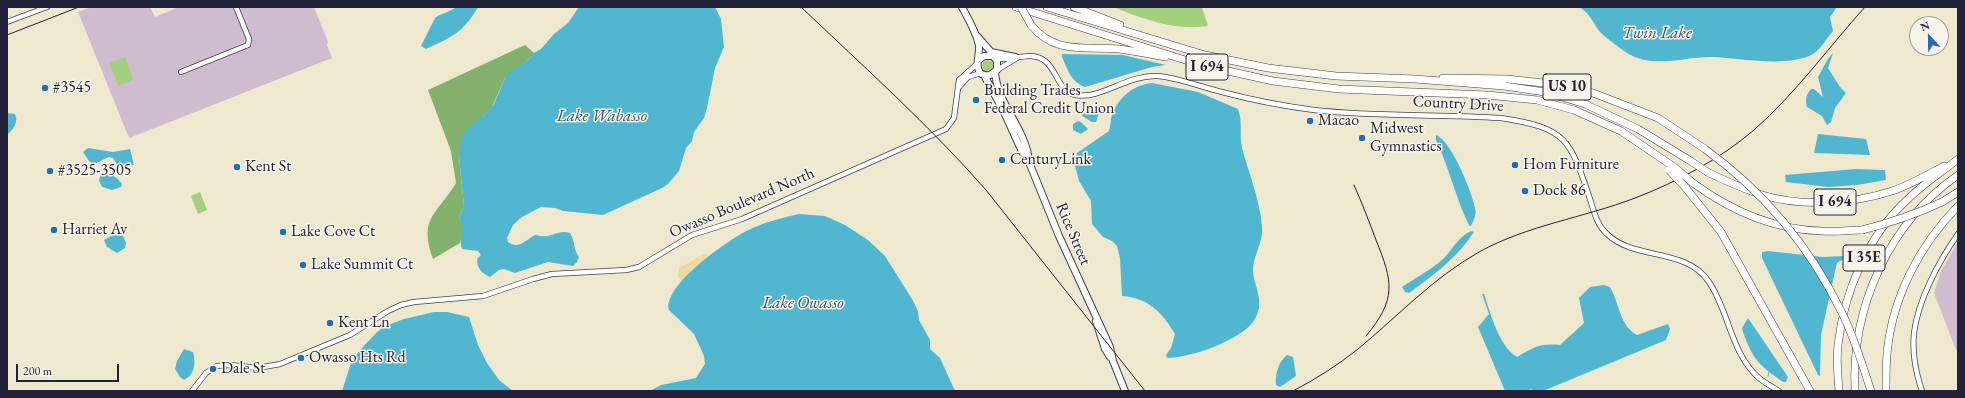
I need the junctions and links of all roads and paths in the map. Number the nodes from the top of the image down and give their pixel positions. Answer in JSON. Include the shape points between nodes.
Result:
{"nodes":[{"id":1,"x":47,"y":7,"type":"edge"},
{"id":2,"x":236,"y":7,"type":"edge"},
{"id":3,"x":962,"y":7,"type":"edge"},
{"id":4,"x":1016,"y":7,"type":"edge"},
{"id":5,"x":1021,"y":7,"type":"edge"},
{"id":6,"x":1047,"y":7,"type":"edge"},
{"id":7,"x":1074,"y":7,"type":"edge"},
{"id":8,"x":7,"y":22,"type":"edge"},
{"id":9,"x":977,"y":36,"type":"junction"},
{"id":10,"x":1172,"y":46,"type":"junction"},
{"id":11,"x":993,"y":55,"type":"junction"},
{"id":12,"x":1016,"y":57,"type":"junction"},
{"id":13,"x":978,"y":61,"type":"junction"},
{"id":14,"x":996,"y":71,"type":"junction"},
{"id":15,"x":1224,"y":71,"type":"junction"},
{"id":16,"x":182,"y":72,"type":"dead end"},
{"id":17,"x":982,"y":74,"type":"junction"},
{"id":18,"x":1415,"y":79,"type":"junction"},
{"id":19,"x":959,"y":87,"type":"junction"},
{"id":20,"x":1958,"y":159,"type":"edge"},
{"id":21,"x":1029,"y":162,"type":"junction"},
{"id":22,"x":1672,"y":169,"type":"junction"},
{"id":23,"x":1958,"y":175,"type":"edge"},
{"id":24,"x":1958,"y":192,"type":"edge"},
{"id":25,"x":1958,"y":206,"type":"edge"},
{"id":26,"x":1958,"y":234,"type":"edge"},
{"id":27,"x":192,"y":391,"type":"edge"},
{"id":28,"x":1125,"y":391,"type":"edge"},
{"id":29,"x":1779,"y":391,"type":"edge"},
{"id":30,"x":1810,"y":391,"type":"edge"},
{"id":31,"x":1839,"y":391,"type":"edge"},
{"id":32,"x":1856,"y":391,"type":"edge"},
{"id":33,"x":1871,"y":391,"type":"edge"},
{"id":34,"x":1886,"y":391,"type":"edge"},
{"id":35,"x":1922,"y":391,"type":"edge"}],
"edges":[{"from":1,"to":8,"type":"street"},
{"from":2,"to":16,"type":"street","via":[[249,39],[248,46]]},
{"from":3,"to":9,"type":"main road"},
{"from":4,"to":15,"type":"highway","number":"I 694"},
{"from":5,"to":15,"type":"highway","bridge":true,"via":[[1031,25],[1048,41],[1062,46],[1131,51]]},
{"from":6,"to":10,"type":"highway","number":"I 694"},
{"from":7,"to":10,"type":"highway"},
{"from":9,"to":11,"type":"main road"},
{"from":9,"to":13,"type":"main road","via":[[980,50]]},
{"from":10,"to":18,"type":"highway","number":"I 694","via":[[1291,72]]},
{"from":11,"to":12,"type":"main road"},
{"from":11,"to":13,"type":"main road","via":[[984,56]]},
{"from":11,"to":14,"type":"main road","via":[[998,64]]},
{"from":12,"to":14,"type":"street"},
{"from":12,"to":29,"type":"street","name":"Country Drive","via":[[1035,56],[1044,60],[1064,88],[1076,95],[1092,94],[1136,77],[1160,76],[1252,100],[1314,110],[1501,118],[1552,131],[1561,137],[1575,156],[1598,222],[1606,233],[1625,246],[1683,261],[1703,275],[1715,291],[1745,362],[1758,378]]},
{"from":13,"to":17,"type":"main road","via":[[978,68]]},
{"from":13,"to":19,"type":"street","name":"Owasso Boulevard North","via":[[960,78]]},
{"from":14,"to":17,"type":"main road","via":[[990,76]]},
{"from":14,"to":21,"type":"main road","name":"Rice Street","via":[[997,84],[1015,121]]},
{"from":15,"to":22,"type":"highway","number":"I 694","via":[[1317,87],[1487,95],[1537,100],[1574,110],[1621,131],[1646,147]]},
{"from":17,"to":19,"type":"street","via":[[968,77]]},
{"from":17,"to":21,"type":"main road","name":"Rice Street"},
{"from":18,"to":20,"type":"highway","number":"I 694","bridge":true,"via":[[1545,92],[1585,104],[1638,128],[1709,173],[1763,195],[1800,202],[1869,198],[1914,182]]},
{"from":18,"to":33,"type":"highway","number":"US 10","bridge":true,"via":[[1507,80],[1552,84],[1593,93],[1658,118],[1705,149],[1763,197],[1810,255],[1842,312]]},
{"from":19,"to":27,"type":"street","name":"Owasso Boulevard North","via":[[954,118],[946,129],[742,219],[692,235],[642,265],[626,270],[542,276],[483,296],[401,305],[350,335],[280,364],[258,368],[217,366],[206,373]]},
{"from":20,"to":31,"type":"highway","number":"I 35E","via":[[1907,199],[1883,228],[1865,256],[1847,300],[1838,346]]},
{"from":21,"to":28,"type":"main road","name":"Rice Street","via":[[1094,315],[1105,349]]},
{"from":22,"to":24,"type":"highway","number":"I 694","bridge":true,"via":[[1725,205],[1783,226],[1822,231],[1862,230],[1890,223],[1917,214]]},
{"from":22,"to":30,"type":"highway","bridge":true,"via":[[1721,232]]},
{"from":23,"to":32,"type":"highway","number":"I 35E","via":[[1921,206],[1892,244],[1874,278],[1861,321],[1856,359]]},
{"from":25,"to":34,"type":"highway","via":[[1918,255],[1904,285],[1887,354]]},
{"from":26,"to":35,"type":"street","via":[[1932,280],[1921,306],[1914,333],[1916,372]]}]}
